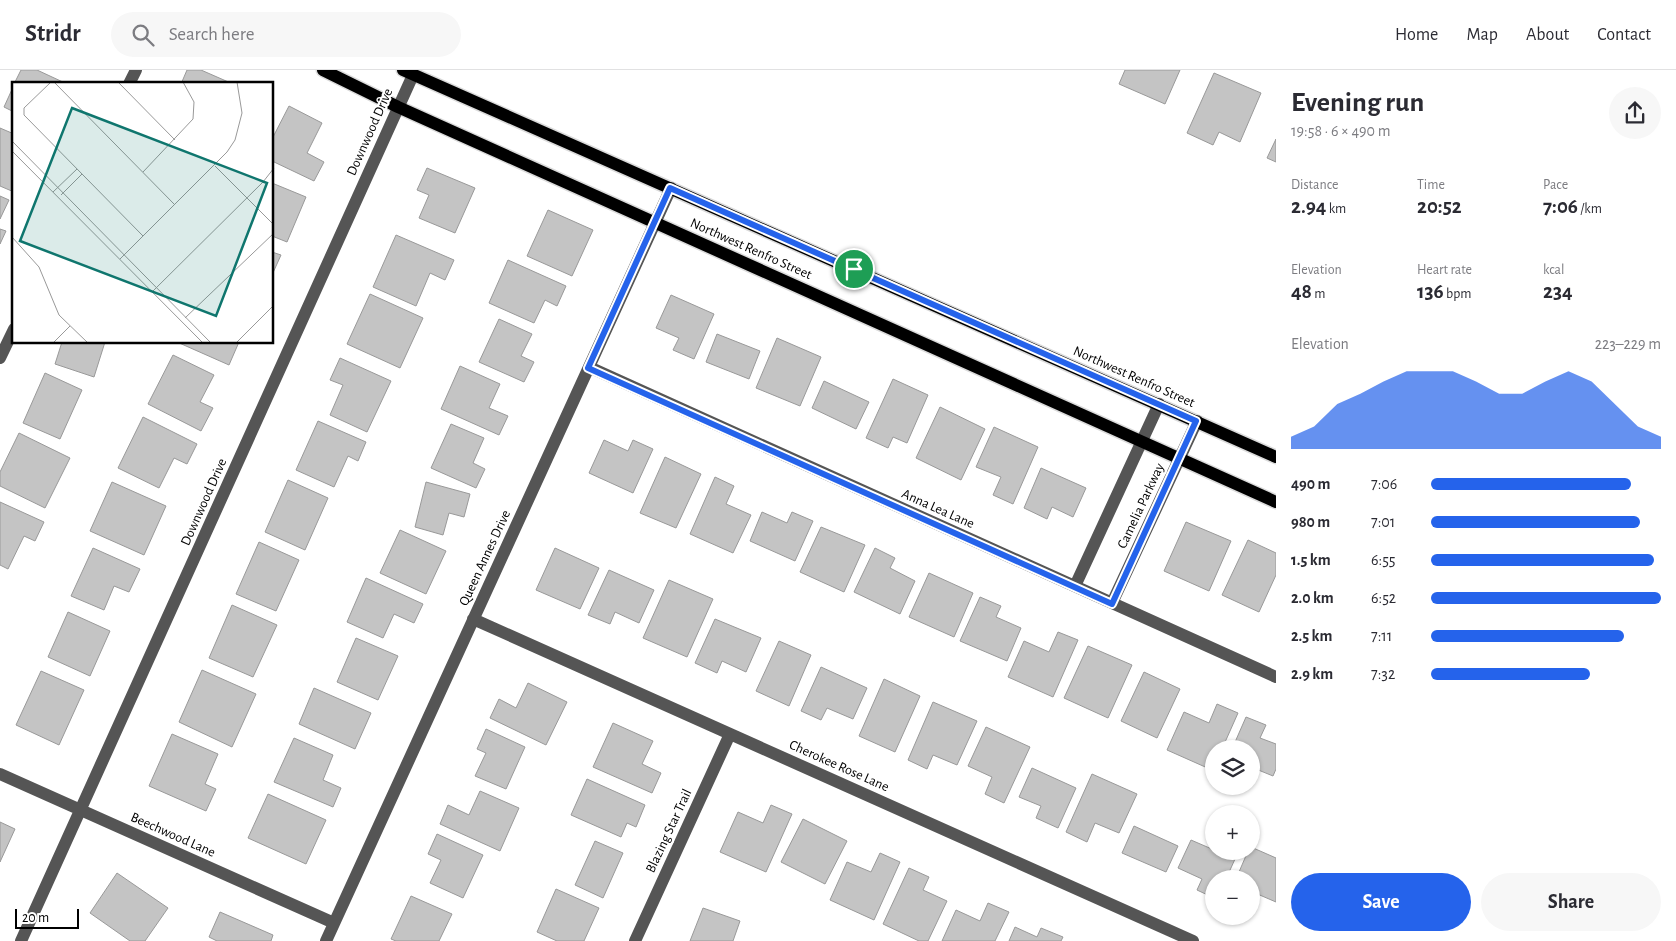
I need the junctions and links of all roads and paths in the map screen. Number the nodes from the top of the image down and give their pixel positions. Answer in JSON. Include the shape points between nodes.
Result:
{"nodes":[{"id":1,"x":136,"y":70,"type":"edge"},
{"id":2,"x":323,"y":70,"type":"edge"},
{"id":3,"x":408,"y":72,"type":"edge"},
{"id":4,"x":130,"y":82,"type":"edge"},
{"id":5,"x":398,"y":107,"type":"junction"},
{"id":6,"x":670,"y":188,"type":"junction"},
{"id":7,"x":655,"y":222,"type":"junction"},
{"id":8,"x":12,"y":333,"type":"edge"},
{"id":9,"x":0,"y":358,"type":"edge"},
{"id":10,"x":588,"y":368,"type":"junction"},
{"id":11,"x":1159,"y":404,"type":"junction"},
{"id":12,"x":1196,"y":421,"type":"junction"},
{"id":13,"x":1141,"y":441,"type":"junction"},
{"id":14,"x":1276,"y":457,"type":"edge"},
{"id":15,"x":1180,"y":458,"type":"junction"},
{"id":16,"x":1276,"y":502,"type":"edge"},
{"id":17,"x":1075,"y":586,"type":"junction"},
{"id":18,"x":1112,"y":604,"type":"junction"},
{"id":19,"x":473,"y":619,"type":"junction"},
{"id":20,"x":1276,"y":677,"type":"edge"},
{"id":21,"x":730,"y":734,"type":"junction"},
{"id":22,"x":0,"y":774,"type":"edge"},
{"id":23,"x":81,"y":811,"type":"junction"},
{"id":24,"x":334,"y":923,"type":"junction"},
{"id":25,"x":22,"y":941,"type":"edge"},
{"id":26,"x":326,"y":941,"type":"edge"},
{"id":27,"x":635,"y":941,"type":"edge"},
{"id":28,"x":1193,"y":941,"type":"edge"}],
"edges":[{"from":1,"to":4,"type":"street"},
{"from":2,"to":5,"type":"main road","name":"Northwest Renfro Street"},
{"from":3,"to":5,"type":"street","name":"Downwood Drive"},
{"from":3,"to":6,"type":"main road","name":"Northwest Renfro Street"},
{"from":5,"to":7,"type":"main road","name":"Northwest Renfro Street"},
{"from":5,"to":23,"type":"street","name":"Downwood Drive"},
{"from":6,"to":7,"type":"street","name":"Queen Annes Drive"},
{"from":6,"to":11,"type":"main road","name":"Northwest Renfro Street"},
{"from":7,"to":10,"type":"street","name":"Queen Annes Drive"},
{"from":7,"to":13,"type":"main road","name":"Northwest Renfro Street"},
{"from":8,"to":9,"type":"street"},
{"from":10,"to":17,"type":"street","name":"Anna Lea Lane"},
{"from":10,"to":19,"type":"street","name":"Queen Annes Drive"},
{"from":11,"to":12,"type":"main road","name":"Northwest Renfro Street"},
{"from":11,"to":13,"type":"street","name":"Camelia Parkway"},
{"from":12,"to":14,"type":"main road","name":"Northwest Renfro Street"},
{"from":12,"to":15,"type":"street","name":"Camelia Parkway"},
{"from":13,"to":15,"type":"main road","name":"Northwest Renfro Street"},
{"from":13,"to":17,"type":"street","name":"Camelia Parkway"},
{"from":15,"to":16,"type":"main road","name":"Northwest Renfro Street"},
{"from":15,"to":18,"type":"street","name":"Camelia Parkway"},
{"from":17,"to":18,"type":"street","name":"Anna Lea Lane"},
{"from":18,"to":20,"type":"street","name":"Anna Lea Lane"},
{"from":19,"to":21,"type":"street","name":"Cherokee Rose Lane"},
{"from":19,"to":24,"type":"street","name":"Queen Annes Drive"},
{"from":21,"to":27,"type":"street","name":"Blazing Star Trail"},
{"from":21,"to":28,"type":"street","name":"Cherokee Rose Lane"},
{"from":22,"to":23,"type":"street","name":"Beechwood Lane"},
{"from":23,"to":24,"type":"street","name":"Beechwood Lane"},
{"from":23,"to":25,"type":"street","name":"Downwood Drive"},
{"from":24,"to":26,"type":"street","name":"Queen Annes Drive"}]}
